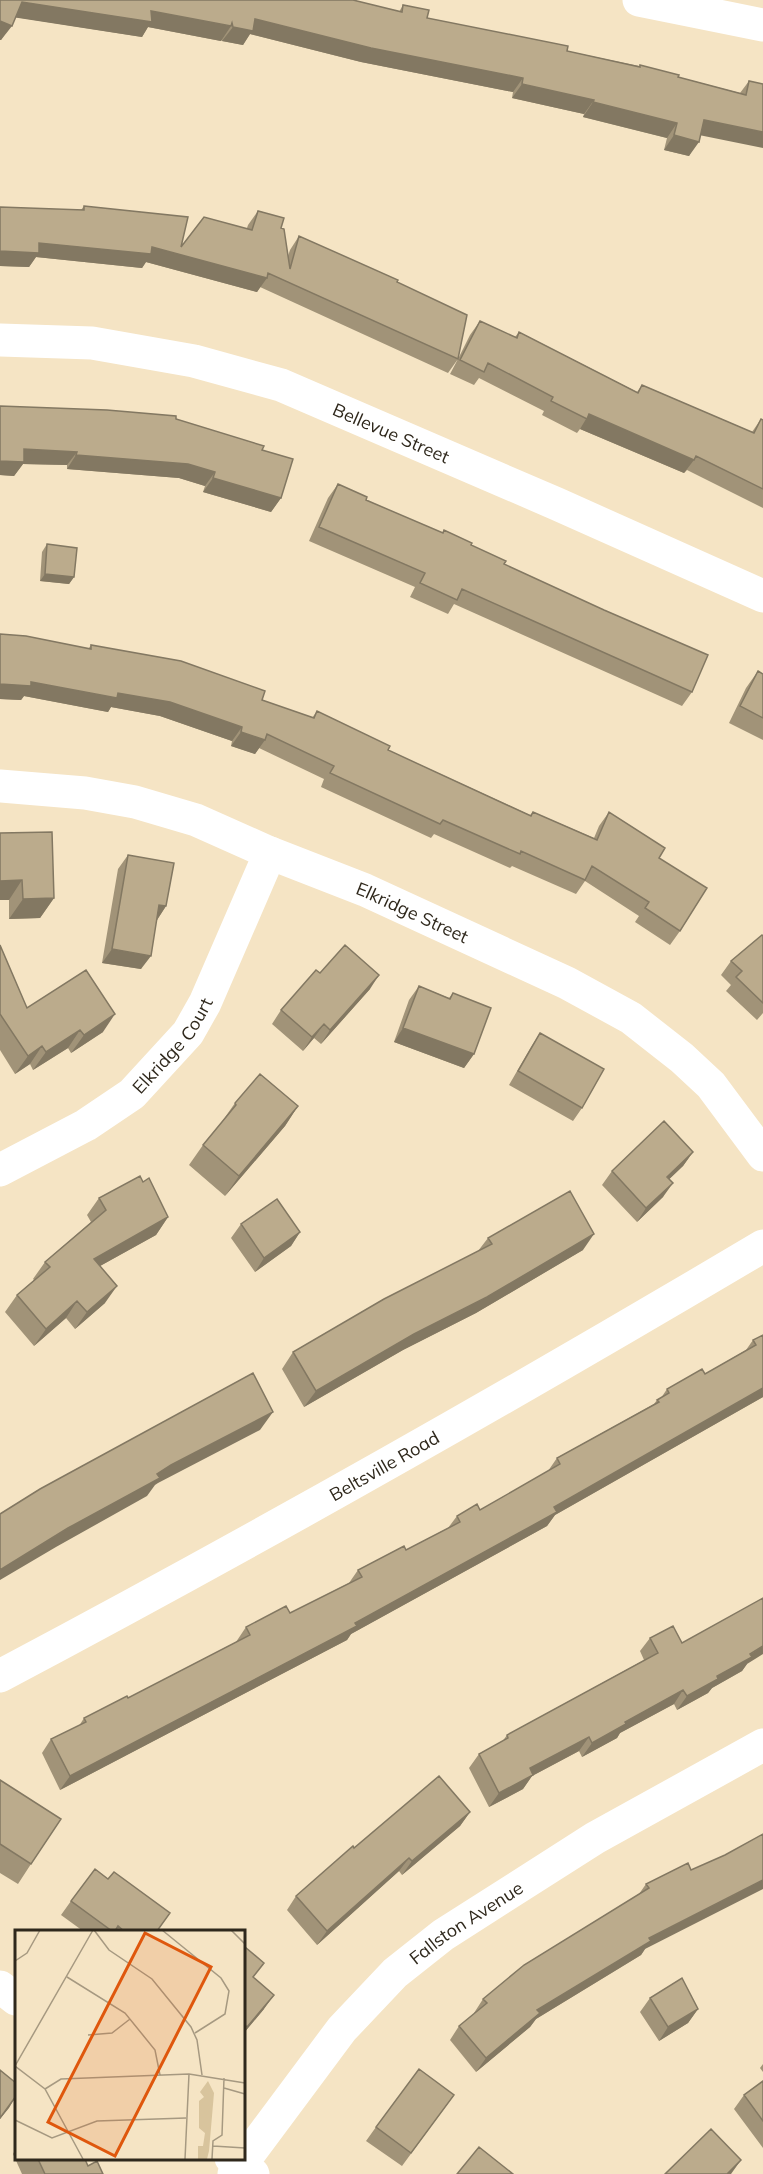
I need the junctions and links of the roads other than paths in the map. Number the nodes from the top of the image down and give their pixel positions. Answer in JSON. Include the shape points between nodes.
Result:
{"nodes":[{"id":1,"x":639,"y":0,"type":"edge"},
{"id":2,"x":763,"y":25,"type":"edge"},
{"id":3,"x":0,"y":340,"type":"edge"},
{"id":4,"x":763,"y":596,"type":"edge"},
{"id":5,"x":0,"y":786,"type":"edge"},
{"id":6,"x":270,"y":853,"type":"junction"},
{"id":7,"x":763,"y":1155,"type":"edge"},
{"id":8,"x":0,"y":1170,"type":"edge"},
{"id":9,"x":763,"y":1246,"type":"edge"},
{"id":10,"x":0,"y":1676,"type":"edge"},
{"id":11,"x":763,"y":1745,"type":"edge"},
{"id":12,"x":0,"y":1987,"type":"edge"},
{"id":13,"x":15,"y":1998,"type":"edge"},
{"id":14,"x":239,"y":2168,"type":"edge"}],
"edges":[{"from":1,"to":2,"type":"street"},
{"from":3,"to":4,"type":"street","name":"Bellevue Street","via":[[92,343],[194,361],[281,385]]},
{"from":5,"to":6,"type":"street","name":"Elkridge Street","via":[[135,801],[196,820]]},
{"from":6,"to":7,"type":"street","name":"Elkridge Street","via":[[502,951],[631,1018],[711,1085]]},
{"from":6,"to":8,"type":"street","name":"Elkridge Court","via":[[205,1004],[188,1033],[132,1094],[86,1125]]},
{"from":9,"to":10,"type":"street","name":"Beltsville Road","via":[[338,1492]]},
{"from":11,"to":14,"type":"street","name":"Fallston Avenue","via":[[595,1838],[442,1935],[395,1974],[342,2029]]},
{"from":12,"to":13,"type":"street"}]}
